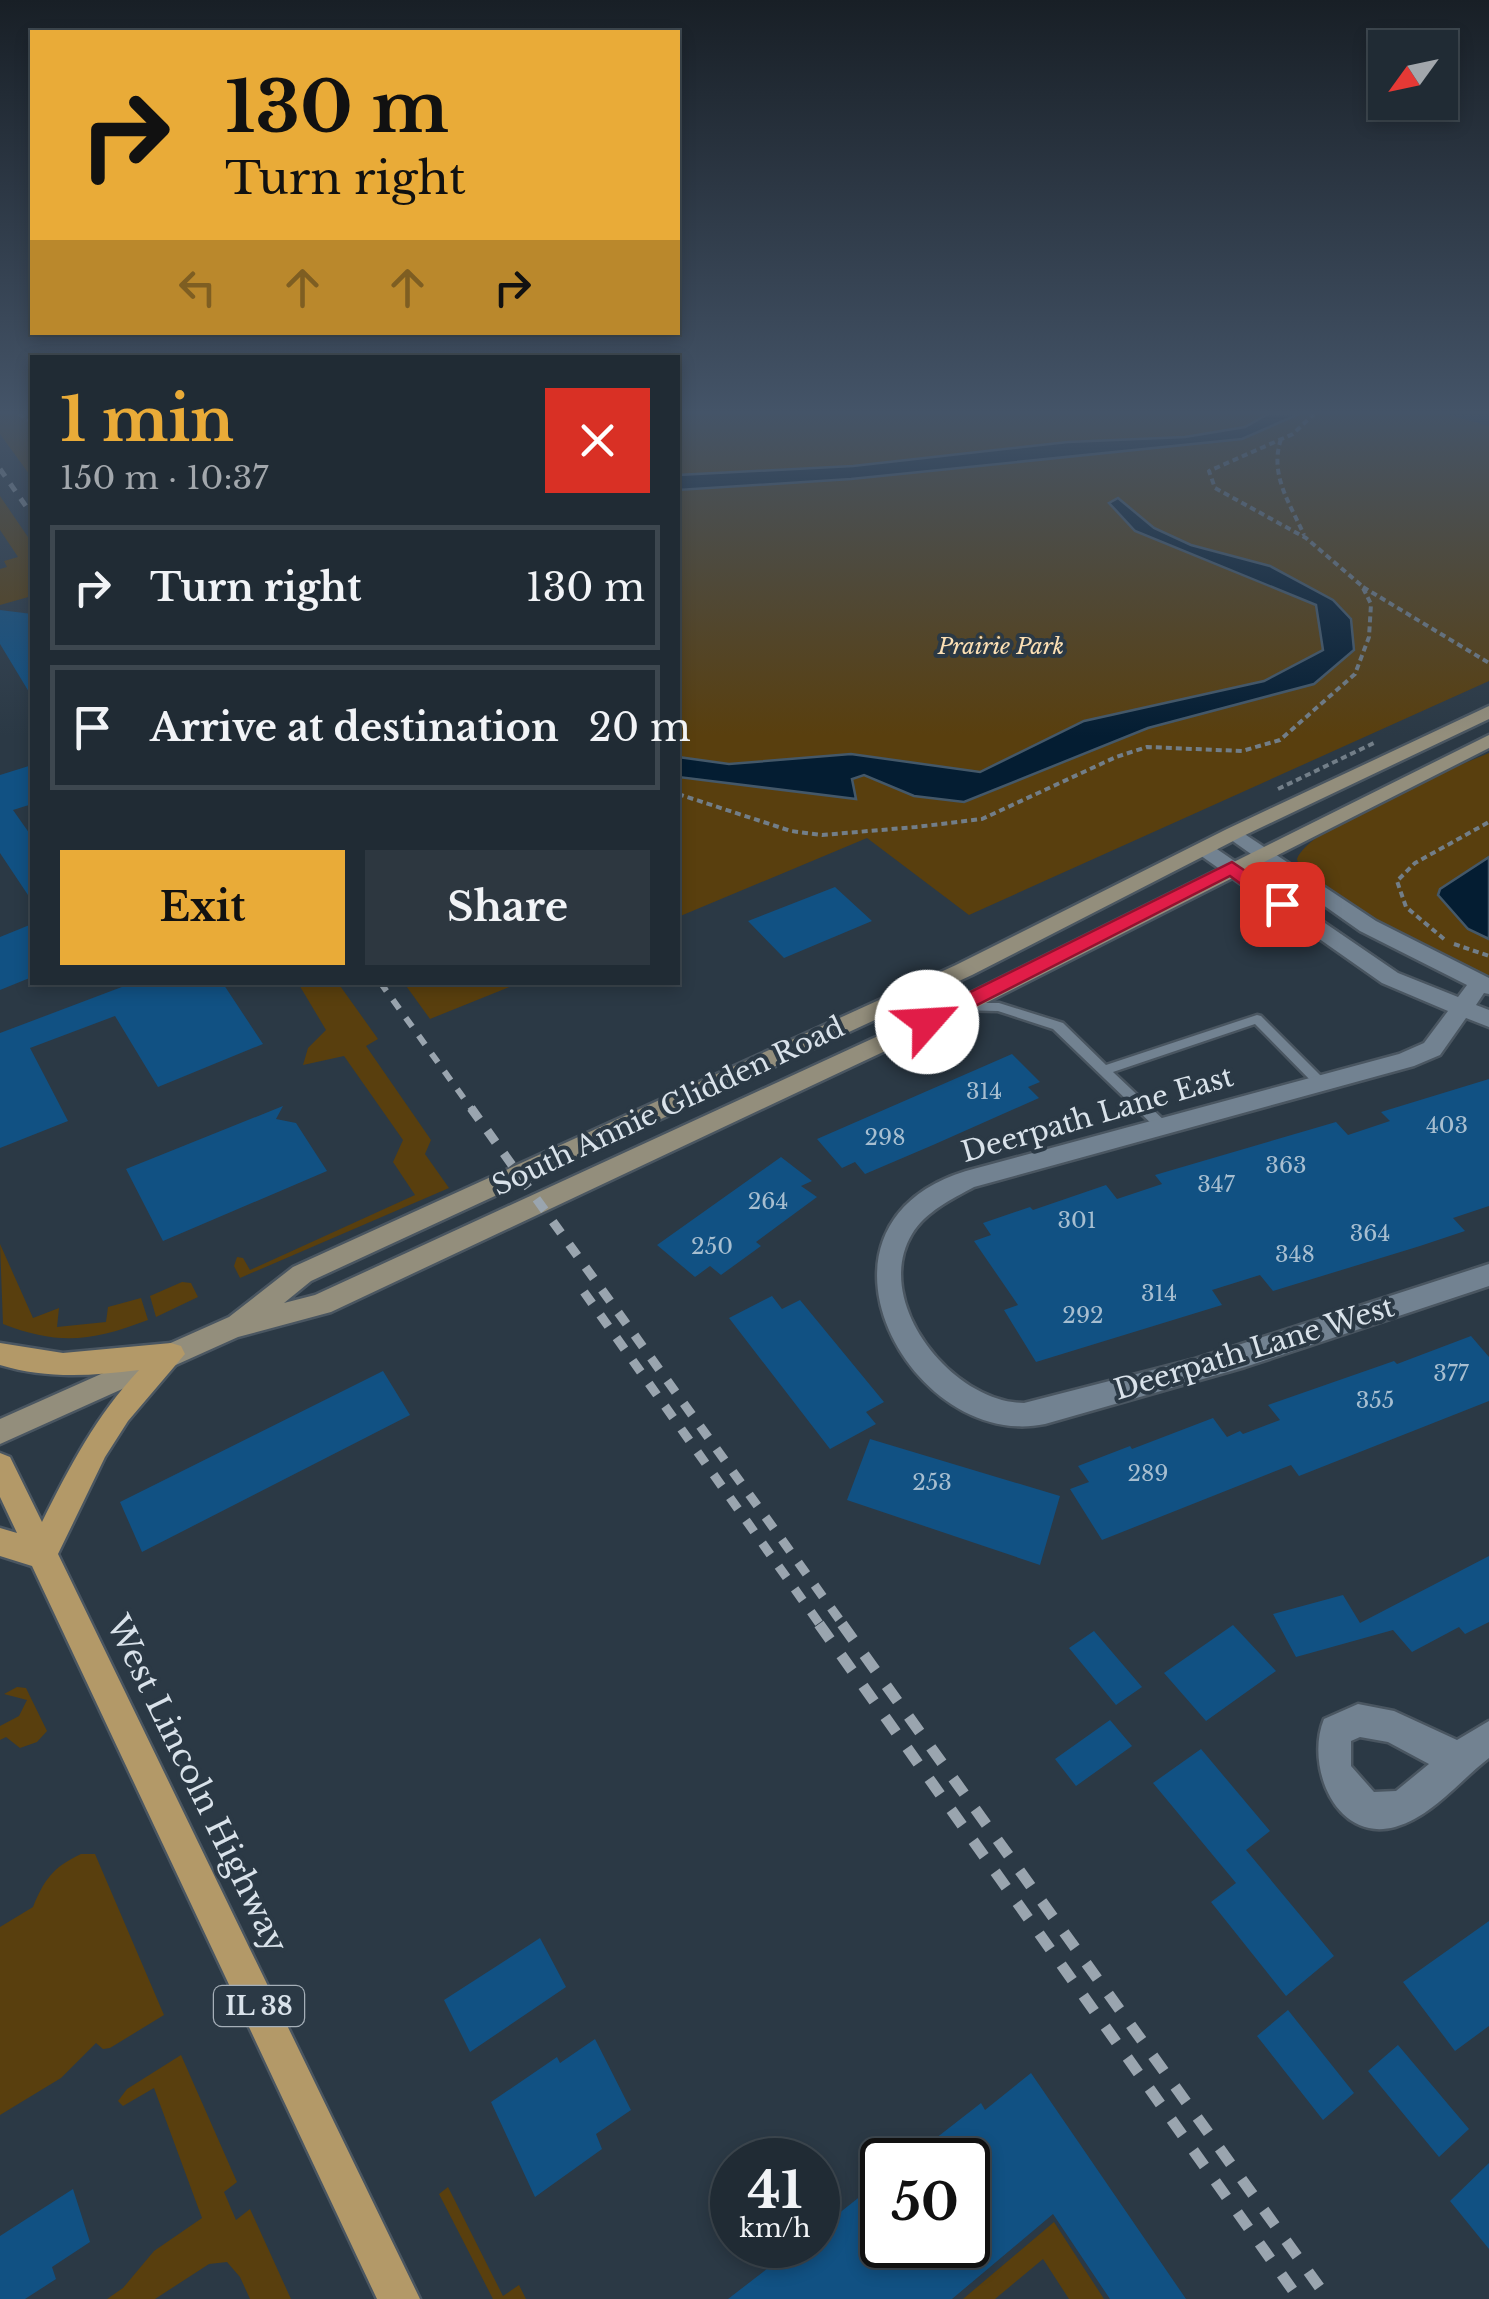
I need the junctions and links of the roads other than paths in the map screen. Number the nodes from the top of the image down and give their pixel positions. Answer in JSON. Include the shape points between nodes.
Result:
{"nodes":[{"id":1,"x":1489,"y":712,"type":"edge"},
{"id":2,"x":1489,"y":740,"type":"edge"},
{"id":3,"x":1234,"y":833,"type":"junction"},
{"id":4,"x":1204,"y":849,"type":"junction"},
{"id":5,"x":1262,"y":854,"type":"junction"},
{"id":6,"x":1232,"y":868,"type":"junction"},
{"id":7,"x":1485,"y":985,"type":"edge"},
{"id":8,"x":960,"y":1006,"type":"junction"},
{"id":9,"x":1460,"y":1009,"type":"junction"},
{"id":10,"x":1489,"y":1020,"type":"edge"},
{"id":11,"x":1104,"y":1070,"type":"junction"},
{"id":12,"x":1321,"y":1083,"type":"junction"},
{"id":13,"x":1162,"y":1126,"type":"junction"},
{"id":14,"x":1489,"y":1275,"type":"edge"},
{"id":15,"x":232,"y":1327,"type":"junction"},
{"id":16,"x":0,"y":1354,"type":"edge"},
{"id":17,"x":172,"y":1354,"type":"junction"},
{"id":18,"x":1016,"y":1416,"type":"joint"},
{"id":19,"x":0,"y":1432,"type":"edge"},
{"id":20,"x":0,"y":1466,"type":"edge"},
{"id":21,"x":0,"y":1542,"type":"edge"},
{"id":22,"x":42,"y":1555,"type":"junction"},
{"id":23,"x":1489,"y":1737,"type":"edge"},
{"id":24,"x":1461,"y":1758,"type":"dead end"},
{"id":25,"x":399,"y":2299,"type":"edge"}],
"edges":[{"from":1,"to":3,"type":"main road","name":"South Annie Glidden Road"},
{"from":2,"to":5,"type":"main road","name":"South Annie Glidden Road"},
{"from":3,"to":4,"type":"main road","name":"South Annie Glidden Road"},
{"from":3,"to":5,"type":"street"},
{"from":4,"to":6,"type":"street"},
{"from":4,"to":15,"type":"main road","name":"South Annie Glidden Road","via":[[912,994],[302,1274]]},
{"from":5,"to":6,"type":"main road","name":"South Annie Glidden Road"},
{"from":5,"to":7,"type":"street","via":[[1368,926]]},
{"from":6,"to":8,"type":"main road","name":"South Annie Glidden Road"},
{"from":6,"to":9,"type":"street","via":[[1364,962]]},
{"from":7,"to":9,"type":"street","name":"Deerpath Lane East"},
{"from":8,"to":11,"type":"lane","via":[[1000,1006],[1045,1019]]},
{"from":8,"to":15,"type":"main road","name":"South Annie Glidden Road","via":[[321,1304]]},
{"from":9,"to":10,"type":"street"},
{"from":9,"to":12,"type":"street","name":"Deerpath Lane East","via":[[1432,1049]]},
{"from":11,"to":12,"type":"lane","via":[[1257,1018]]},
{"from":11,"to":13,"type":"lane"},
{"from":12,"to":13,"type":"street","name":"Deerpath Lane East"},
{"from":13,"to":18,"type":"street","name":"Deerpath Lane East","via":[[966,1180],[906,1222],[887,1255],[890,1302],[926,1366],[976,1405]]},
{"from":14,"to":18,"type":"street","name":"Deerpath Lane West","via":[[1138,1386]]},
{"from":15,"to":17,"type":"main road","name":"South Annie Glidden Road"},
{"from":16,"to":17,"type":"main road","via":[[74,1365]]},
{"from":17,"to":19,"type":"main road","name":"South Annie Glidden Road"},
{"from":17,"to":22,"type":"main road","via":[[94,1448]]},
{"from":20,"to":22,"type":"main road","name":"West Lincoln Highway","number":"IL 38"},
{"from":21,"to":22,"type":"main road"},
{"from":22,"to":25,"type":"main road","name":"West Lincoln Highway","number":"IL 38"},
{"from":23,"to":24,"type":"street"}]}
